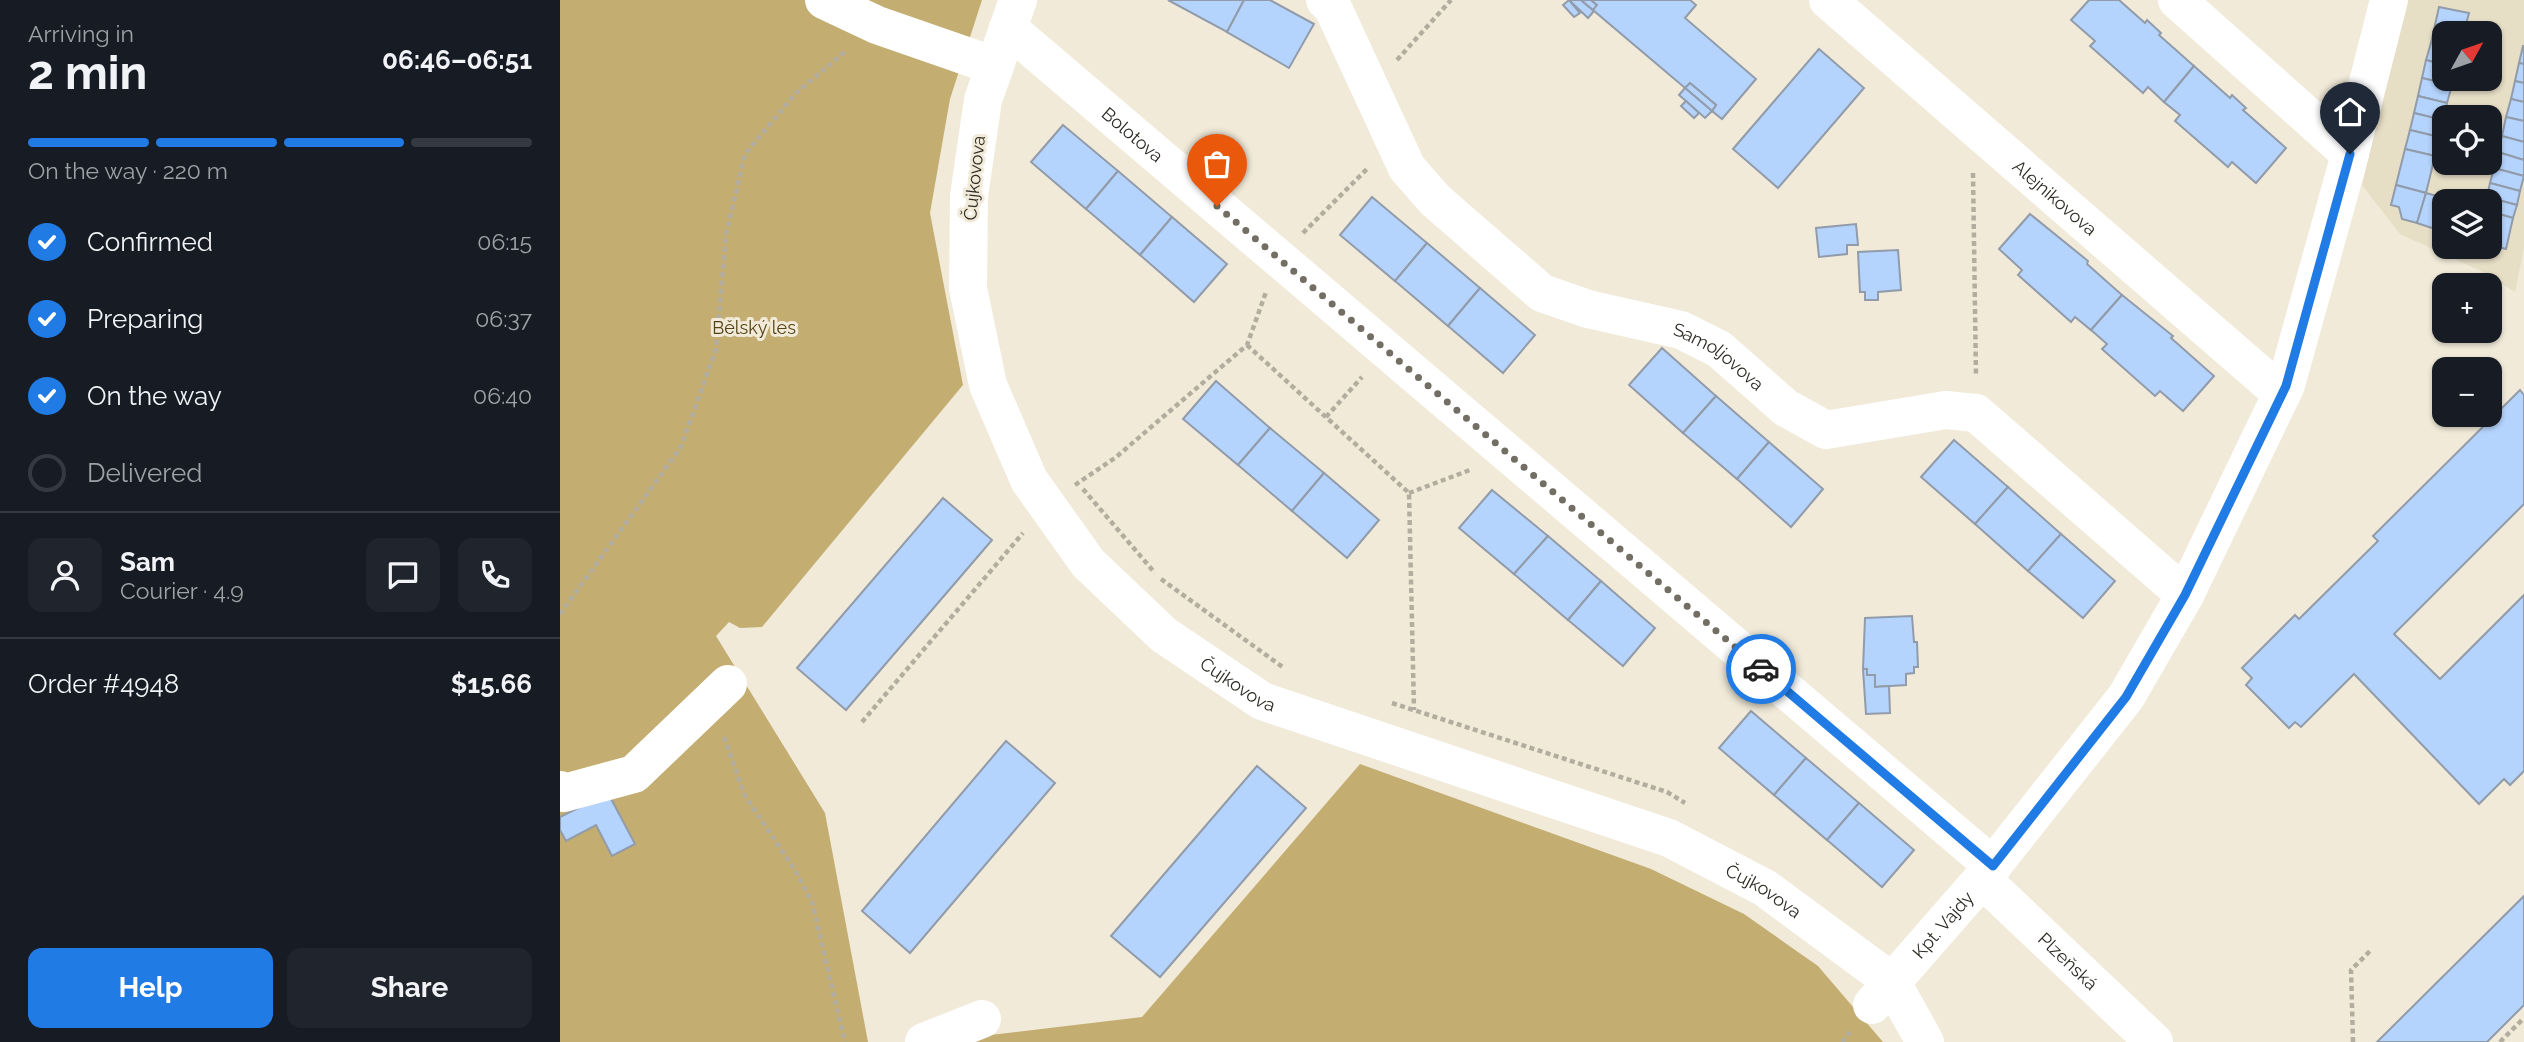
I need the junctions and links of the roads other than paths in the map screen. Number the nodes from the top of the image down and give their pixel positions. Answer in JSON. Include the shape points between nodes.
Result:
{"nodes":[{"id":1,"x":824,"y":0,"type":"edge"},
{"id":2,"x":1325,"y":0,"type":"edge"},
{"id":3,"x":1828,"y":0,"type":"edge"},
{"id":4,"x":2177,"y":0,"type":"edge"},
{"id":5,"x":2389,"y":0,"type":"edge"},
{"id":6,"x":1013,"y":14,"type":"edge"},
{"id":7,"x":995,"y":66,"type":"junction"},
{"id":8,"x":2350,"y":154,"type":"junction"},
{"id":9,"x":2281,"y":394,"type":"junction"},
{"id":10,"x":2185,"y":595,"type":"junction"},
{"id":11,"x":728,"y":684,"type":"road end"},
{"id":12,"x":560,"y":790,"type":"edge"},
{"id":13,"x":1987,"y":873,"type":"junction"},
{"id":14,"x":1881,"y":993,"type":"junction"},
{"id":15,"x":982,"y":1019,"type":"dead end"},
{"id":16,"x":924,"y":1042,"type":"edge"},
{"id":17,"x":1925,"y":1042,"type":"edge"},
{"id":18,"x":2154,"y":1042,"type":"edge"}],
"edges":[{"from":1,"to":7,"type":"street","via":[[877,25]]},
{"from":2,"to":10,"type":"street","name":"Samoljovova","via":[[1407,168],[1434,200],[1542,293],[1588,309],[1681,330],[1719,349],[1786,408],[1826,430],[1946,410],[1976,413]]},
{"from":3,"to":9,"type":"street","name":"Alejnikovova"},
{"from":4,"to":8,"type":"street"},
{"from":5,"to":8,"type":"street","name":"Kpt. Vajdy"},
{"from":6,"to":7,"type":"street","name":"Čujkovova"},
{"from":6,"to":13,"type":"street","name":"Bolotova","via":[[1278,258]]},
{"from":7,"to":14,"type":"street","name":"Čujkovova","via":[[983,100],[969,196],[968,288],[988,385],[1029,480],[1088,563],[1164,635],[1262,701],[1669,838],[1765,888]]},
{"from":8,"to":9,"type":"street","name":"Kpt. Vajdy"},
{"from":9,"to":10,"type":"street","name":"Kpt. Vajdy"},
{"from":10,"to":13,"type":"street","name":"Kpt. Vajdy","via":[[2126,697]]},
{"from":11,"to":12,"type":"street","via":[[635,774],[564,793]]},
{"from":13,"to":14,"type":"street","name":"Kpt. Vajdy"},
{"from":13,"to":18,"type":"street","name":"Plzeňská"},
{"from":14,"to":17,"type":"street","name":"Čujkovova"},
{"from":15,"to":16,"type":"street"}]}
